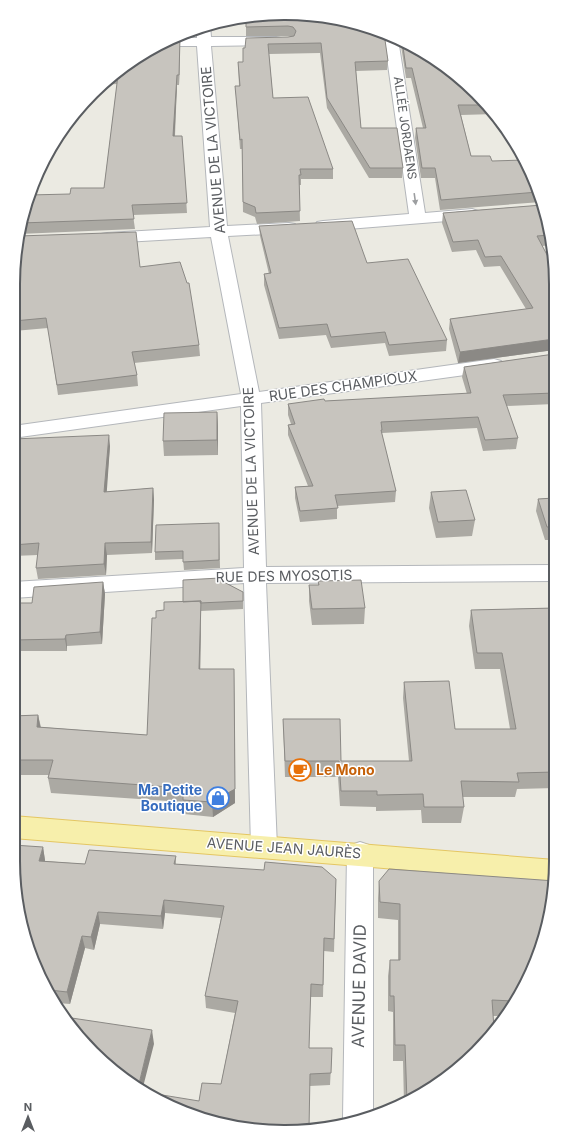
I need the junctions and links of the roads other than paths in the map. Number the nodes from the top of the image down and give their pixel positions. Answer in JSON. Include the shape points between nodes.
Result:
{"nodes":[{"id":1,"x":204,"y":34,"type":"edge"},
{"id":2,"x":193,"y":36,"type":"edge"},
{"id":3,"x":288,"y":41,"type":"edge"},
{"id":4,"x":394,"y":44,"type":"edge"},
{"id":5,"x":488,"y":213,"type":"edge"},
{"id":6,"x":418,"y":219,"type":"junction"},
{"id":7,"x":219,"y":233,"type":"junction"},
{"id":8,"x":92,"y":239,"type":"edge"},
{"id":9,"x":515,"y":362,"type":"edge"},
{"id":10,"x":251,"y":398,"type":"junction"},
{"id":11,"x":20,"y":431,"type":"edge"},
{"id":12,"x":549,"y":573,"type":"edge"},
{"id":13,"x":255,"y":575,"type":"junction"},
{"id":14,"x":20,"y":590,"type":"edge"},
{"id":15,"x":20,"y":828,"type":"edge"},
{"id":16,"x":264,"y":847,"type":"junction"},
{"id":17,"x":360,"y":854,"type":"junction"},
{"id":18,"x":548,"y":870,"type":"edge"},
{"id":19,"x":358,"y":1115,"type":"edge"}],
"edges":[{"from":1,"to":2,"type":"street"},
{"from":1,"to":3,"type":"street"},
{"from":1,"to":7,"type":"street","name":"AVENUE DE LA VICTOIRE"},
{"from":4,"to":6,"type":"street","name":"ALLÉE JORDAENS","one_way":true},
{"from":5,"to":6,"type":"street"},
{"from":6,"to":7,"type":"street"},
{"from":7,"to":8,"type":"street"},
{"from":7,"to":10,"type":"street","name":"AVENUE DE LA VICTOIRE"},
{"from":9,"to":10,"type":"street","name":"RUE DES CHAMPIOUX"},
{"from":10,"to":11,"type":"street","name":"RUE DES CHAMPIOUX"},
{"from":10,"to":13,"type":"street","name":"AVENUE DE LA VICTOIRE"},
{"from":12,"to":13,"type":"street","name":"RUE DES MYOSOTIS"},
{"from":13,"to":14,"type":"street","name":"RUE DES MYOSOTIS"},
{"from":13,"to":16,"type":"street","name":"AVENUE DE LA VICTOIRE"},
{"from":15,"to":16,"type":"main road","name":"AVENUE JEAN JAURÈS"},
{"from":16,"to":17,"type":"main road","name":"AVENUE JEAN JAURÈS"},
{"from":17,"to":18,"type":"main road","name":"AVENUE JEAN JAURÈS"},
{"from":17,"to":19,"type":"street","name":"AVENUE DAVID"}]}
